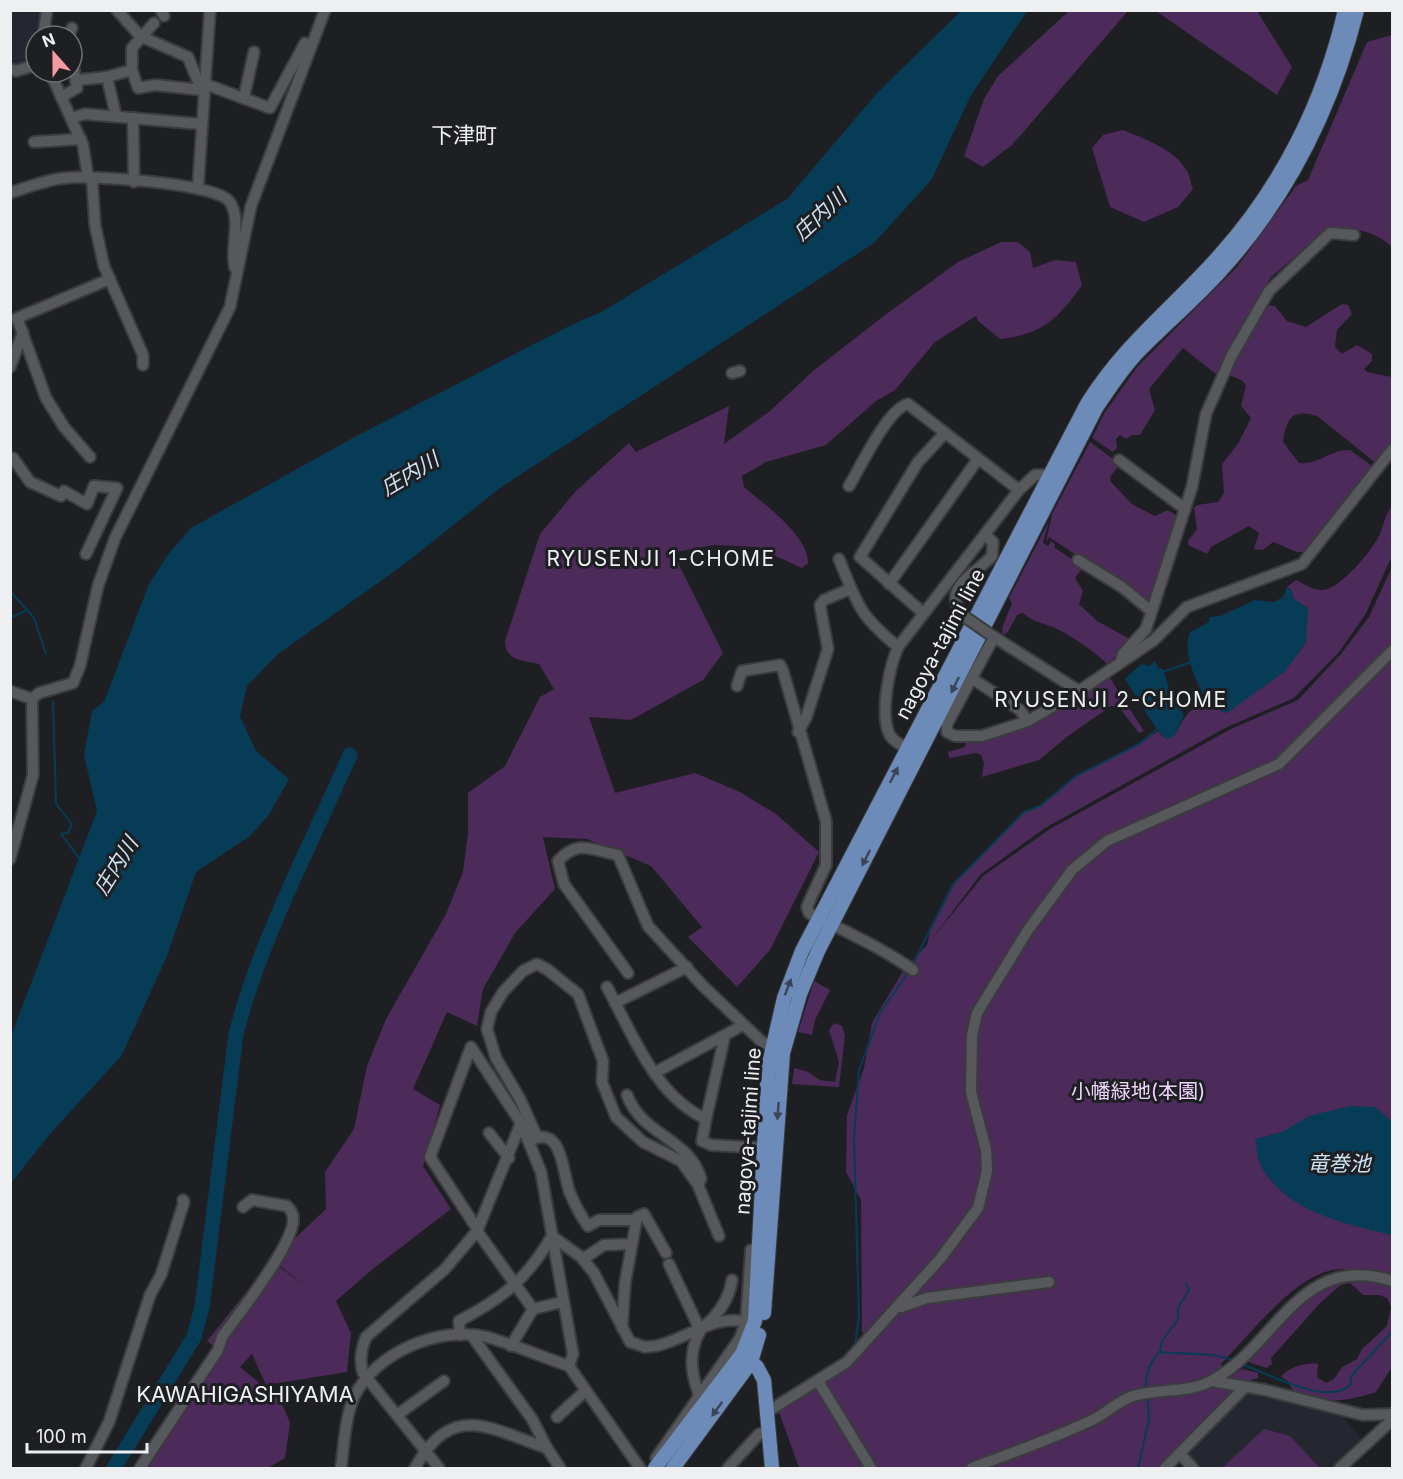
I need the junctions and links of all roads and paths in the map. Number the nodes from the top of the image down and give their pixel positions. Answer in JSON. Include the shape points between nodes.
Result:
{"nodes":[{"id":1,"x":117,"y":10,"type":"edge"},
{"id":2,"x":210,"y":10,"type":"edge"},
{"id":3,"x":325,"y":10,"type":"edge"},
{"id":4,"x":1345,"y":10,"type":"edge"},
{"id":5,"x":1356,"y":10,"type":"edge"},
{"id":6,"x":154,"y":23,"type":"dead end"},
{"id":7,"x":318,"y":27,"type":"junction"},
{"id":8,"x":140,"y":36,"type":"junction"},
{"id":9,"x":254,"y":52,"type":"dead end"},
{"id":10,"x":132,"y":70,"type":"junction"},
{"id":11,"x":106,"y":77,"type":"junction"},
{"id":12,"x":84,"y":79,"type":"edge"},
{"id":13,"x":55,"y":84,"type":"edge"},
{"id":14,"x":78,"y":84,"type":"edge"},
{"id":15,"x":203,"y":88,"type":"junction"},
{"id":16,"x":61,"y":97,"type":"junction"},
{"id":17,"x":244,"y":97,"type":"junction"},
{"id":18,"x":116,"y":116,"type":"junction"},
{"id":19,"x":71,"y":118,"type":"junction"},
{"id":20,"x":133,"y":118,"type":"junction"},
{"id":21,"x":201,"y":124,"type":"junction"},
{"id":22,"x":81,"y":139,"type":"junction"},
{"id":23,"x":34,"y":142,"type":"dead end"},
{"id":24,"x":90,"y":178,"type":"junction"},
{"id":25,"x":134,"y":182,"type":"junction"},
{"id":26,"x":198,"y":187,"type":"junction"},
{"id":27,"x":10,"y":193,"type":"edge"},
{"id":28,"x":1354,"y":236,"type":"dead end"},
{"id":29,"x":236,"y":271,"type":"junction"},
{"id":30,"x":110,"y":279,"type":"junction"},
{"id":31,"x":23,"y":332,"type":"junction"},
{"id":32,"x":143,"y":365,"type":"dead end"},
{"id":33,"x":10,"y":367,"type":"edge"},
{"id":34,"x":945,"y":433,"type":"junction"},
{"id":35,"x":1392,"y":450,"type":"edge"},
{"id":36,"x":90,"y":458,"type":"dead end"},
{"id":37,"x":10,"y":459,"type":"edge"},
{"id":38,"x":978,"y":459,"type":"junction"},
{"id":39,"x":1119,"y":460,"type":"dead end"},
{"id":40,"x":1050,"y":476,"type":"junction"},
{"id":41,"x":849,"y":486,"type":"dead end"},
{"id":42,"x":1019,"y":490,"type":"junction"},
{"id":43,"x":1185,"y":509,"type":"junction"},
{"id":44,"x":985,"y":535,"type":"junction"},
{"id":45,"x":86,"y":554,"type":"dead end"},
{"id":46,"x":839,"y":559,"type":"dead end"},
{"id":47,"x":1078,"y":560,"type":"dead end"},
{"id":48,"x":889,"y":584,"type":"junction"},
{"id":49,"x":850,"y":589,"type":"junction"},
{"id":50,"x":1150,"y":610,"type":"junction"},
{"id":51,"x":923,"y":613,"type":"junction"},
{"id":52,"x":993,"y":636,"type":"junction"},
{"id":53,"x":898,"y":647,"type":"junction"},
{"id":54,"x":1392,"y":651,"type":"edge"},
{"id":55,"x":1120,"y":664,"type":"junction"},
{"id":56,"x":973,"y":679,"type":"junction"},
{"id":57,"x":737,"y":686,"type":"dead end"},
{"id":58,"x":10,"y":691,"type":"edge"},
{"id":59,"x":1079,"y":691,"type":"junction"},
{"id":60,"x":32,"y":699,"type":"junction"},
{"id":61,"x":1028,"y":721,"type":"junction"},
{"id":62,"x":798,"y":732,"type":"junction"},
{"id":63,"x":914,"y":750,"type":"junction"},
{"id":64,"x":10,"y":859,"type":"edge"},
{"id":65,"x":826,"y":921,"type":"junction"},
{"id":66,"x":687,"y":968,"type":"junction"},
{"id":67,"x":913,"y":970,"type":"dead end"},
{"id":68,"x":628,"y":973,"type":"dead end"},
{"id":69,"x":607,"y":987,"type":"dead end"},
{"id":70,"x":615,"y":1003,"type":"junction"},
{"id":71,"x":743,"y":1024,"type":"junction"},
{"id":72,"x":725,"y":1035,"type":"junction"},
{"id":73,"x":775,"y":1046,"type":"junction"},
{"id":74,"x":656,"y":1072,"type":"junction"},
{"id":75,"x":627,"y":1095,"type":"dead end"},
{"id":76,"x":706,"y":1119,"type":"junction"},
{"id":77,"x":521,"y":1123,"type":"junction"},
{"id":78,"x":489,"y":1132,"type":"dead end"},
{"id":79,"x":533,"y":1139,"type":"junction"},
{"id":80,"x":702,"y":1141,"type":"junction"},
{"id":81,"x":765,"y":1148,"type":"junction"},
{"id":82,"x":685,"y":1151,"type":"junction"},
{"id":83,"x":509,"y":1158,"type":"junction"},
{"id":84,"x":698,"y":1185,"type":"junction"},
{"id":85,"x":183,"y":1200,"type":"dead end"},
{"id":86,"x":243,"y":1206,"type":"dead end"},
{"id":87,"x":637,"y":1220,"type":"junction"},
{"id":88,"x":478,"y":1230,"type":"junction"},
{"id":89,"x":552,"y":1236,"type":"junction"},
{"id":90,"x":719,"y":1236,"type":"dead end"},
{"id":91,"x":632,"y":1244,"type":"junction"},
{"id":92,"x":759,"y":1249,"type":"junction"},
{"id":93,"x":583,"y":1258,"type":"junction"},
{"id":94,"x":732,"y":1280,"type":"dead end"},
{"id":95,"x":1392,"y":1281,"type":"edge"},
{"id":96,"x":1049,"y":1282,"type":"dead end"},
{"id":97,"x":516,"y":1286,"type":"junction"},
{"id":98,"x":562,"y":1302,"type":"junction"},
{"id":99,"x":901,"y":1307,"type":"dead end"},
{"id":100,"x":533,"y":1309,"type":"junction"},
{"id":101,"x":746,"y":1322,"type":"junction"},
{"id":102,"x":622,"y":1328,"type":"junction"},
{"id":103,"x":700,"y":1330,"type":"junction"},
{"id":104,"x":460,"y":1335,"type":"junction"},
{"id":105,"x":472,"y":1336,"type":"junction"},
{"id":106,"x":512,"y":1346,"type":"junction"},
{"id":107,"x":747,"y":1358,"type":"junction"},
{"id":108,"x":569,"y":1366,"type":"junction"},
{"id":109,"x":366,"y":1378,"type":"junction"},
{"id":110,"x":444,"y":1381,"type":"dead end"},
{"id":111,"x":818,"y":1381,"type":"junction"},
{"id":112,"x":1212,"y":1381,"type":"junction"},
{"id":113,"x":1245,"y":1387,"type":"junction"},
{"id":114,"x":585,"y":1391,"type":"junction"},
{"id":115,"x":699,"y":1395,"type":"junction"},
{"id":116,"x":767,"y":1412,"type":"junction"},
{"id":117,"x":1392,"y":1414,"type":"edge"},
{"id":118,"x":397,"y":1415,"type":"junction"},
{"id":119,"x":557,"y":1417,"type":"dead end"},
{"id":120,"x":1388,"y":1424,"type":"edge"},
{"id":121,"x":769,"y":1432,"type":"junction"},
{"id":122,"x":1392,"y":1437,"type":"edge"},
{"id":123,"x":548,"y":1448,"type":"junction"},
{"id":124,"x":426,"y":1449,"type":"junction"},
{"id":125,"x":1180,"y":1454,"type":"junction"},
{"id":126,"x":86,"y":1468,"type":"edge"},
{"id":127,"x":140,"y":1468,"type":"edge"},
{"id":128,"x":341,"y":1468,"type":"edge"},
{"id":129,"x":415,"y":1468,"type":"edge"},
{"id":130,"x":440,"y":1468,"type":"edge"},
{"id":131,"x":560,"y":1468,"type":"edge"},
{"id":132,"x":640,"y":1468,"type":"edge"},
{"id":133,"x":649,"y":1468,"type":"edge"},
{"id":134,"x":656,"y":1468,"type":"edge"},
{"id":135,"x":674,"y":1468,"type":"edge"},
{"id":136,"x":728,"y":1468,"type":"edge"},
{"id":137,"x":772,"y":1468,"type":"edge"},
{"id":138,"x":871,"y":1468,"type":"edge"},
{"id":139,"x":972,"y":1468,"type":"edge"},
{"id":140,"x":1166,"y":1468,"type":"edge"},
{"id":141,"x":1193,"y":1468,"type":"edge"},
{"id":142,"x":1342,"y":1468,"type":"edge"}],
"edges":[{"from":1,"to":8,"type":"street"},
{"from":2,"to":15,"type":"street"},
{"from":3,"to":7,"type":"street"},
{"from":4,"to":40,"type":"main road","name":"nagoya-tajimi line","via":[[1321,92],[1266,196],[1220,256],[1109,370]]},
{"from":5,"to":63,"type":"main road","name":"nagoya-tajimi line","one_way":true,"via":[[1333,91],[1314,134],[1278,195],[1223,269],[1135,355],[1102,399]]},
{"from":6,"to":8,"type":"street"},
{"from":7,"to":17,"type":"street","via":[[305,43],[270,108]]},
{"from":7,"to":29,"type":"street","via":[[251,206]]},
{"from":8,"to":10,"type":"street","via":[[132,48]]},
{"from":8,"to":15,"type":"street","via":[[188,57]]},
{"from":9,"to":17,"type":"street"},
{"from":10,"to":11,"type":"street"},
{"from":10,"to":15,"type":"street","via":[[138,87]]},
{"from":11,"to":12,"type":"street"},
{"from":11,"to":18,"type":"street"},
{"from":13,"to":16,"type":"street"},
{"from":14,"to":16,"type":"street"},
{"from":15,"to":17,"type":"street"},
{"from":15,"to":21,"type":"street"},
{"from":16,"to":19,"type":"street"},
{"from":18,"to":19,"type":"street","via":[[85,114]]},
{"from":18,"to":20,"type":"street"},
{"from":19,"to":22,"type":"street"},
{"from":20,"to":21,"type":"street"},
{"from":20,"to":25,"type":"street"},
{"from":21,"to":26,"type":"street"},
{"from":22,"to":23,"type":"street"},
{"from":22,"to":24,"type":"street"},
{"from":24,"to":25,"type":"street"},
{"from":24,"to":27,"type":"street","via":[[63,178]]},
{"from":24,"to":30,"type":"street","via":[[99,245]]},
{"from":25,"to":26,"type":"street"},
{"from":26,"to":29,"type":"street","via":[[221,195],[234,211]]},
{"from":28,"to":43,"type":"street","via":[[1330,233],[1269,291],[1231,357],[1206,414]]},
{"from":29,"to":60,"type":"street","via":[[230,307],[116,538],[98,586],[73,683],[39,693]]},
{"from":30,"to":31,"type":"street","via":[[17,318]]},
{"from":30,"to":32,"type":"street","via":[[143,355]]},
{"from":31,"to":33,"type":"street"},
{"from":31,"to":36,"type":"street","via":[[46,398]]},
{"from":34,"to":38,"type":"street"},
{"from":34,"to":41,"type":"street","via":[[909,404],[904,405],[882,430]]},
{"from":34,"to":48,"type":"street","via":[[918,462],[860,557]]},
{"from":35,"to":55,"type":"street","via":[[1302,564],[1187,607],[1155,640]]},
{"from":37,"to":45,"type":"street","via":[[30,482],[62,496],[64,491],[87,504],[94,486],[117,488]]},
{"from":38,"to":42,"type":"street"},
{"from":38,"to":48,"type":"street"},
{"from":39,"to":43,"type":"street"},
{"from":40,"to":42,"type":"street","via":[[1035,475]]},
{"from":40,"to":63,"type":"main road","name":"nagoya-tajimi line"},
{"from":42,"to":44,"type":"street"},
{"from":43,"to":50,"type":"street"},
{"from":44,"to":51,"type":"street"},
{"from":44,"to":52,"type":"street","bridge":true,"via":[[993,542],[992,556],[964,580],[956,595],[965,617]]},
{"from":46,"to":49,"type":"street"},
{"from":47,"to":50,"type":"street"},
{"from":48,"to":51,"type":"street"},
{"from":49,"to":53,"type":"street","via":[[871,626]]},
{"from":49,"to":62,"type":"street","via":[[820,605],[828,649]]},
{"from":50,"to":55,"type":"street","via":[[1146,629],[1123,654]]},
{"from":51,"to":53,"type":"street"},
{"from":52,"to":56,"type":"street"},
{"from":52,"to":59,"type":"street"},
{"from":53,"to":63,"type":"street","via":[[888,681],[888,732]]},
{"from":54,"to":111,"type":"street","via":[[1279,765],[1107,841],[1072,870],[977,1013],[970,1079],[987,1171],[978,1208],[940,1259],[847,1362]]},
{"from":55,"to":59,"type":"street"},
{"from":56,"to":61,"type":"street","via":[[1020,710]]},
{"from":56,"to":61,"type":"street","via":[[947,724],[947,732],[955,736],[982,736]]},
{"from":57,"to":62,"type":"street","via":[[742,671],[780,665]]},
{"from":58,"to":60,"type":"street"},
{"from":59,"to":61,"type":"street"},
{"from":60,"to":64,"type":"street","via":[[33,775]]},
{"from":62,"to":65,"type":"street","via":[[826,821],[826,865],[807,907],[809,913]]},
{"from":63,"to":65,"type":"main road","name":"nagoya-tajimi line"},
{"from":65,"to":67,"type":"street"},
{"from":65,"to":73,"type":"main road","name":"nagoya-tajimi line","via":[[802,951],[784,998]]},
{"from":66,"to":68,"type":"street","via":[[648,926],[618,855],[578,847],[568,849],[558,861],[564,884]]},
{"from":66,"to":70,"type":"street"},
{"from":66,"to":71,"type":"street"},
{"from":69,"to":70,"type":"street"},
{"from":70,"to":74,"type":"street"},
{"from":71,"to":72,"type":"street"},
{"from":71,"to":73,"type":"street"},
{"from":72,"to":74,"type":"street"},
{"from":72,"to":76,"type":"street"},
{"from":73,"to":81,"type":"main road","name":"nagoya-tajimi line"},
{"from":73,"to":107,"type":"main road","name":"nagoya-tajimi line","one_way":true,"via":[[768,1279],[764,1315]]},
{"from":74,"to":76,"type":"street","via":[[673,1095]]},
{"from":75,"to":82,"type":"street","via":[[640,1119]]},
{"from":76,"to":80,"type":"street"},
{"from":77,"to":79,"type":"street"},
{"from":77,"to":83,"type":"street"},
{"from":77,"to":88,"type":"street","via":[[471,1047],[430,1157]]},
{"from":78,"to":83,"type":"street"},
{"from":79,"to":84,"type":"street","via":[[520,1099],[496,1058],[487,1029],[491,1012],[503,992],[534,964],[578,994],[603,1061],[602,1082],[619,1121],[643,1142],[681,1161]]},
{"from":79,"to":87,"type":"street","via":[[549,1137],[557,1146],[570,1192],[588,1226],[598,1220]]},
{"from":79,"to":89,"type":"street"},
{"from":80,"to":81,"type":"street"},
{"from":80,"to":82,"type":"street"},
{"from":81,"to":92,"type":"main road","name":"nagoya-tajimi line"},
{"from":82,"to":84,"type":"street","via":[[700,1174]]},
{"from":83,"to":88,"type":"street"},
{"from":84,"to":90,"type":"street"},
{"from":85,"to":126,"type":"street","via":[[109,1422]]},
{"from":86,"to":127,"type":"street","via":[[252,1200],[287,1206],[294,1219],[291,1229],[276,1260],[222,1337],[218,1350]]},
{"from":87,"to":91,"type":"street"},
{"from":87,"to":103,"type":"street","via":[[644,1214]]},
{"from":88,"to":97,"type":"street"},
{"from":88,"to":109,"type":"street","via":[[445,1269],[366,1337],[360,1361]]},
{"from":89,"to":93,"type":"street"},
{"from":89,"to":97,"type":"street"},
{"from":89,"to":98,"type":"street"},
{"from":91,"to":93,"type":"street","via":[[604,1245]]},
{"from":91,"to":102,"type":"street"},
{"from":92,"to":101,"type":"street","via":[[751,1250]]},
{"from":92,"to":107,"type":"main road","name":"nagoya-tajimi line","via":[[755,1321]]},
{"from":93,"to":102,"type":"street"},
{"from":94,"to":103,"type":"street","via":[[722,1307]]},
{"from":95,"to":112,"type":"street","via":[[1360,1275],[1326,1282],[1294,1301],[1230,1368]]},
{"from":96,"to":99,"type":"street","via":[[927,1298]]},
{"from":97,"to":100,"type":"street"},
{"from":97,"to":104,"type":"street","via":[[459,1321]]},
{"from":98,"to":100,"type":"street"},
{"from":98,"to":108,"type":"street","via":[[573,1354]]},
{"from":100,"to":106,"type":"street"},
{"from":101,"to":103,"type":"street","via":[[730,1319]]},
{"from":101,"to":115,"type":"street","via":[[733,1349]]},
{"from":102,"to":103,"type":"street","via":[[630,1342],[645,1347]]},
{"from":103,"to":115,"type":"street","via":[[690,1370]]},
{"from":104,"to":105,"type":"street"},
{"from":104,"to":109,"type":"street","via":[[422,1341],[401,1351]]},
{"from":105,"to":106,"type":"street"},
{"from":105,"to":123,"type":"street","via":[[532,1419]]},
{"from":106,"to":108,"type":"street"},
{"from":107,"to":116,"type":"main road","via":[[764,1380]]},
{"from":107,"to":134,"type":"main road"},
{"from":107,"to":135,"type":"main road","one_way":true},
{"from":108,"to":114,"type":"street"},
{"from":109,"to":118,"type":"street"},
{"from":109,"to":128,"type":"street","via":[[353,1399]]},
{"from":110,"to":118,"type":"street"},
{"from":111,"to":116,"type":"street"},
{"from":111,"to":138,"type":"street"},
{"from":112,"to":113,"type":"street"},
{"from":112,"to":139,"type":"street","via":[[1126,1399],[1090,1421]]},
{"from":113,"to":117,"type":"street","via":[[1363,1415]]},
{"from":113,"to":125,"type":"street"},
{"from":114,"to":119,"type":"street"},
{"from":114,"to":132,"type":"street"},
{"from":115,"to":133,"type":"street"},
{"from":116,"to":121,"type":"main road"},
{"from":118,"to":124,"type":"street"},
{"from":120,"to":122,"type":"street"},
{"from":120,"to":142,"type":"street"},
{"from":121,"to":136,"type":"street","via":[[759,1434]]},
{"from":121,"to":137,"type":"main road"},
{"from":123,"to":124,"type":"street","via":[[496,1428],[471,1425],[447,1432]]},
{"from":123,"to":131,"type":"street"},
{"from":124,"to":129,"type":"street"},
{"from":124,"to":130,"type":"street"},
{"from":125,"to":140,"type":"street"},
{"from":125,"to":141,"type":"street"}]}
